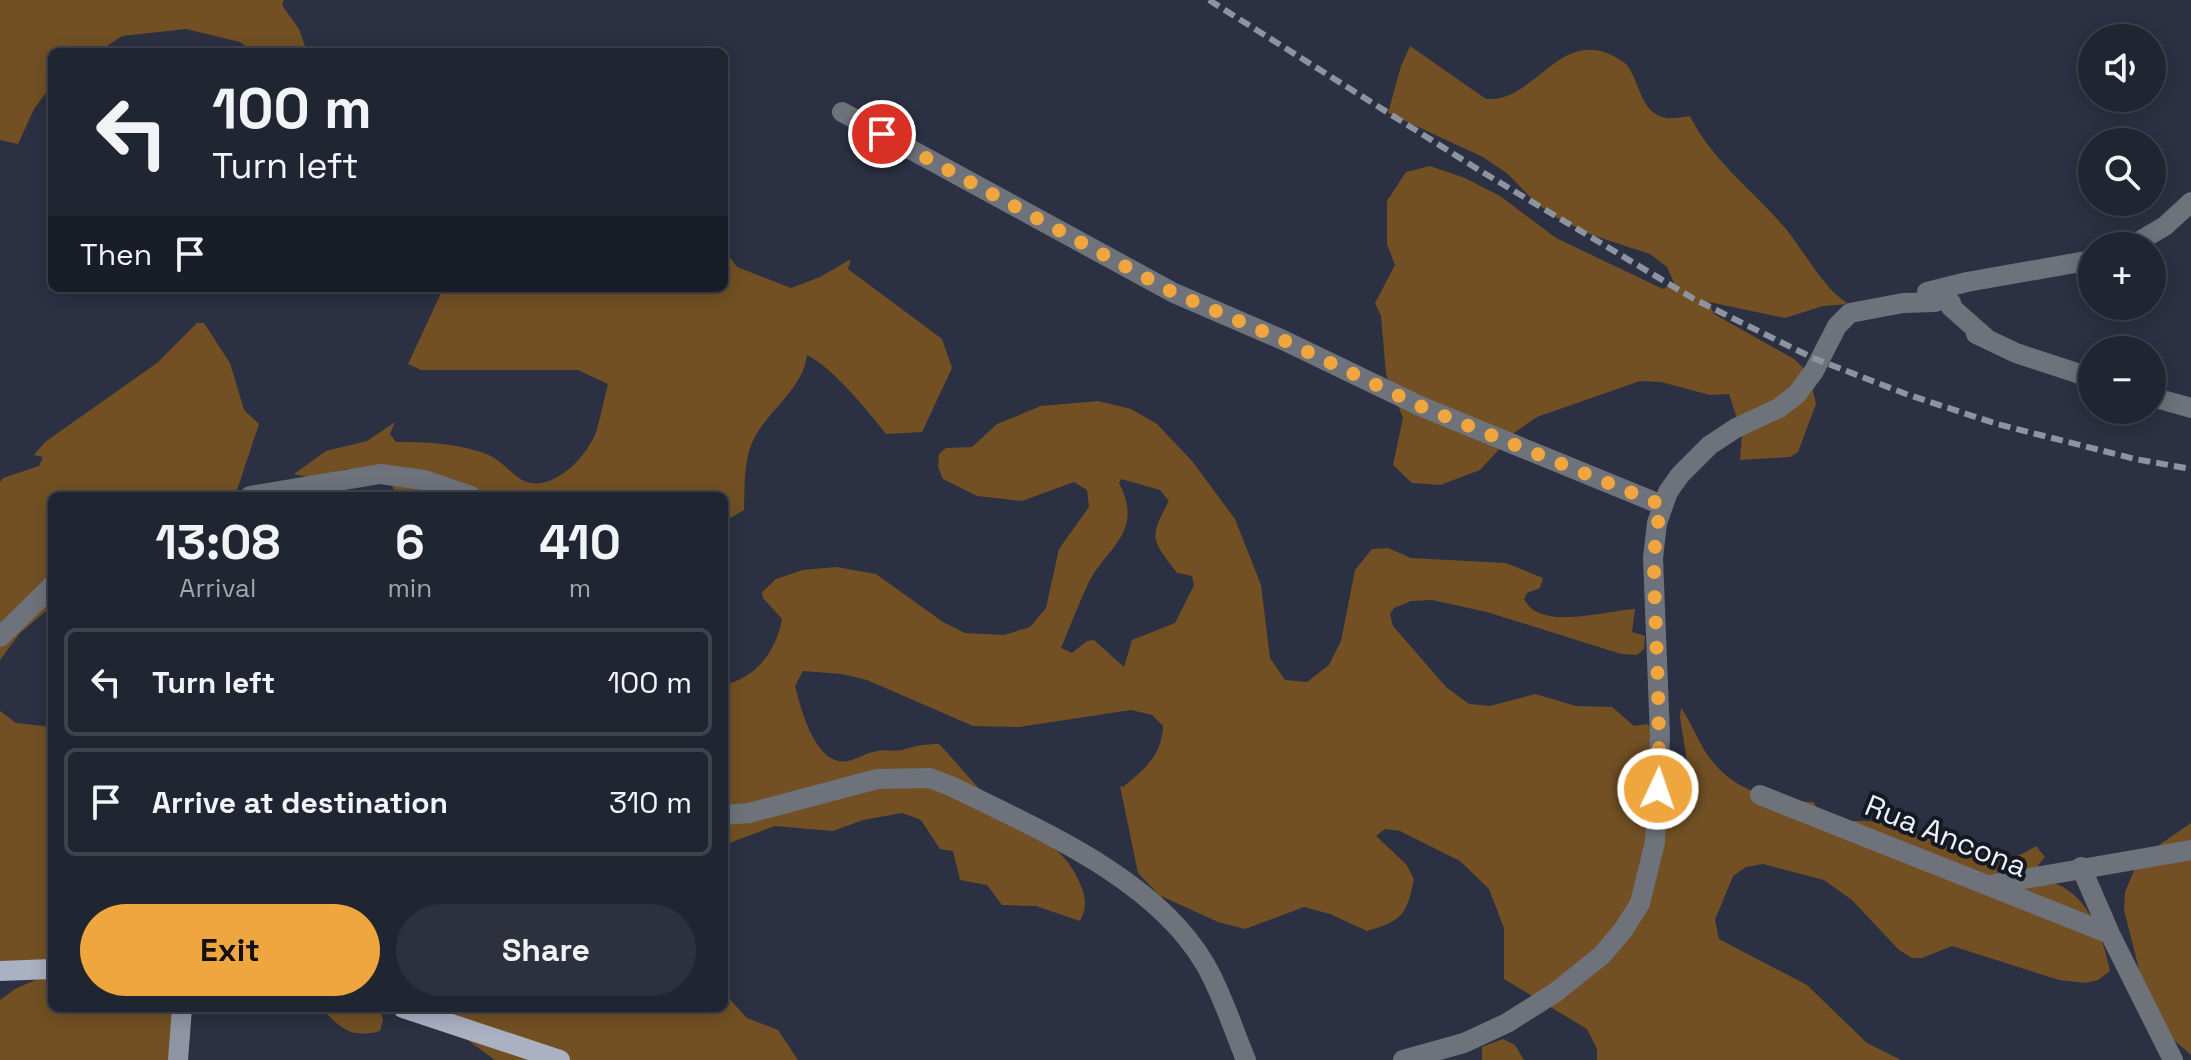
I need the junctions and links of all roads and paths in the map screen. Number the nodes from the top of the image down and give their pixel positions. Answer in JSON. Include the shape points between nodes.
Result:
{"nodes":[{"id":1,"x":842,"y":112,"type":"dead end"},
{"id":2,"x":2191,"y":202,"type":"edge"},
{"id":3,"x":2155,"y":232,"type":"edge"},
{"id":4,"x":2078,"y":263,"type":"edge"},
{"id":5,"x":1973,"y":282,"type":"junction"},
{"id":6,"x":1900,"y":304,"type":"junction"},
{"id":7,"x":1945,"y":307,"type":"junction"},
{"id":8,"x":1970,"y":322,"type":"junction"},
{"id":9,"x":1986,"y":338,"type":"junction"},
{"id":10,"x":2078,"y":373,"type":"edge"},
{"id":11,"x":2166,"y":401,"type":"edge"},
{"id":12,"x":2191,"y":408,"type":"edge"},
{"id":13,"x":274,"y":492,"type":"edge"},
{"id":14,"x":459,"y":492,"type":"edge"},
{"id":15,"x":1662,"y":505,"type":"junction"},
{"id":16,"x":48,"y":590,"type":"edge"},
{"id":17,"x":0,"y":637,"type":"edge"},
{"id":18,"x":1760,"y":795,"type":"dead end"},
{"id":19,"x":728,"y":815,"type":"edge"},
{"id":20,"x":2191,"y":850,"type":"edge"},
{"id":21,"x":2081,"y":867,"type":"junction"},
{"id":22,"x":1989,"y":885,"type":"junction"},
{"id":23,"x":2110,"y":934,"type":"junction"},
{"id":24,"x":48,"y":969,"type":"edge"},
{"id":25,"x":0,"y":971,"type":"edge"},
{"id":26,"x":182,"y":1012,"type":"edge"},
{"id":27,"x":415,"y":1012,"type":"edge"},
{"id":28,"x":178,"y":1060,"type":"edge"},
{"id":29,"x":560,"y":1060,"type":"edge"},
{"id":30,"x":1246,"y":1060,"type":"edge"},
{"id":31,"x":1403,"y":1060,"type":"edge"},
{"id":32,"x":2173,"y":1060,"type":"edge"}],
"edges":[{"from":1,"to":15,"type":"street","via":[[1174,293],[1420,406]]},
{"from":2,"to":3,"type":"street"},
{"from":4,"to":5,"type":"street"},
{"from":5,"to":6,"type":"street","via":[[1933,289]]},
{"from":5,"to":7,"type":"street"},
{"from":5,"to":8,"type":"street","via":[[1967,304]]},
{"from":6,"to":7,"type":"street"},
{"from":6,"to":15,"type":"street","via":[[1858,310],[1842,319],[1797,394],[1710,445],[1680,475]]},
{"from":7,"to":8,"type":"street"},
{"from":7,"to":9,"type":"street","via":[[1961,327]]},
{"from":8,"to":9,"type":"street"},
{"from":9,"to":10,"type":"street"},
{"from":11,"to":12,"type":"street"},
{"from":13,"to":14,"type":"street","via":[[380,474]]},
{"from":15,"to":31,"type":"street","via":[[1653,558],[1660,736],[1655,842],[1640,903],[1602,955],[1556,992],[1464,1043]]},
{"from":16,"to":17,"type":"street"},
{"from":18,"to":22,"type":"street","name":"Rua Ancona"},
{"from":19,"to":30,"type":"street","via":[[877,779],[930,778],[953,787],[1096,861],[1172,919],[1206,965]]},
{"from":20,"to":21,"type":"street"},
{"from":21,"to":22,"type":"street"},
{"from":21,"to":23,"type":"street"},
{"from":22,"to":23,"type":"street","name":"Rua Ancona"},
{"from":23,"to":32,"type":"street"},
{"from":24,"to":25,"type":"main road"},
{"from":26,"to":28,"type":"street"},
{"from":27,"to":29,"type":"main road"}]}
